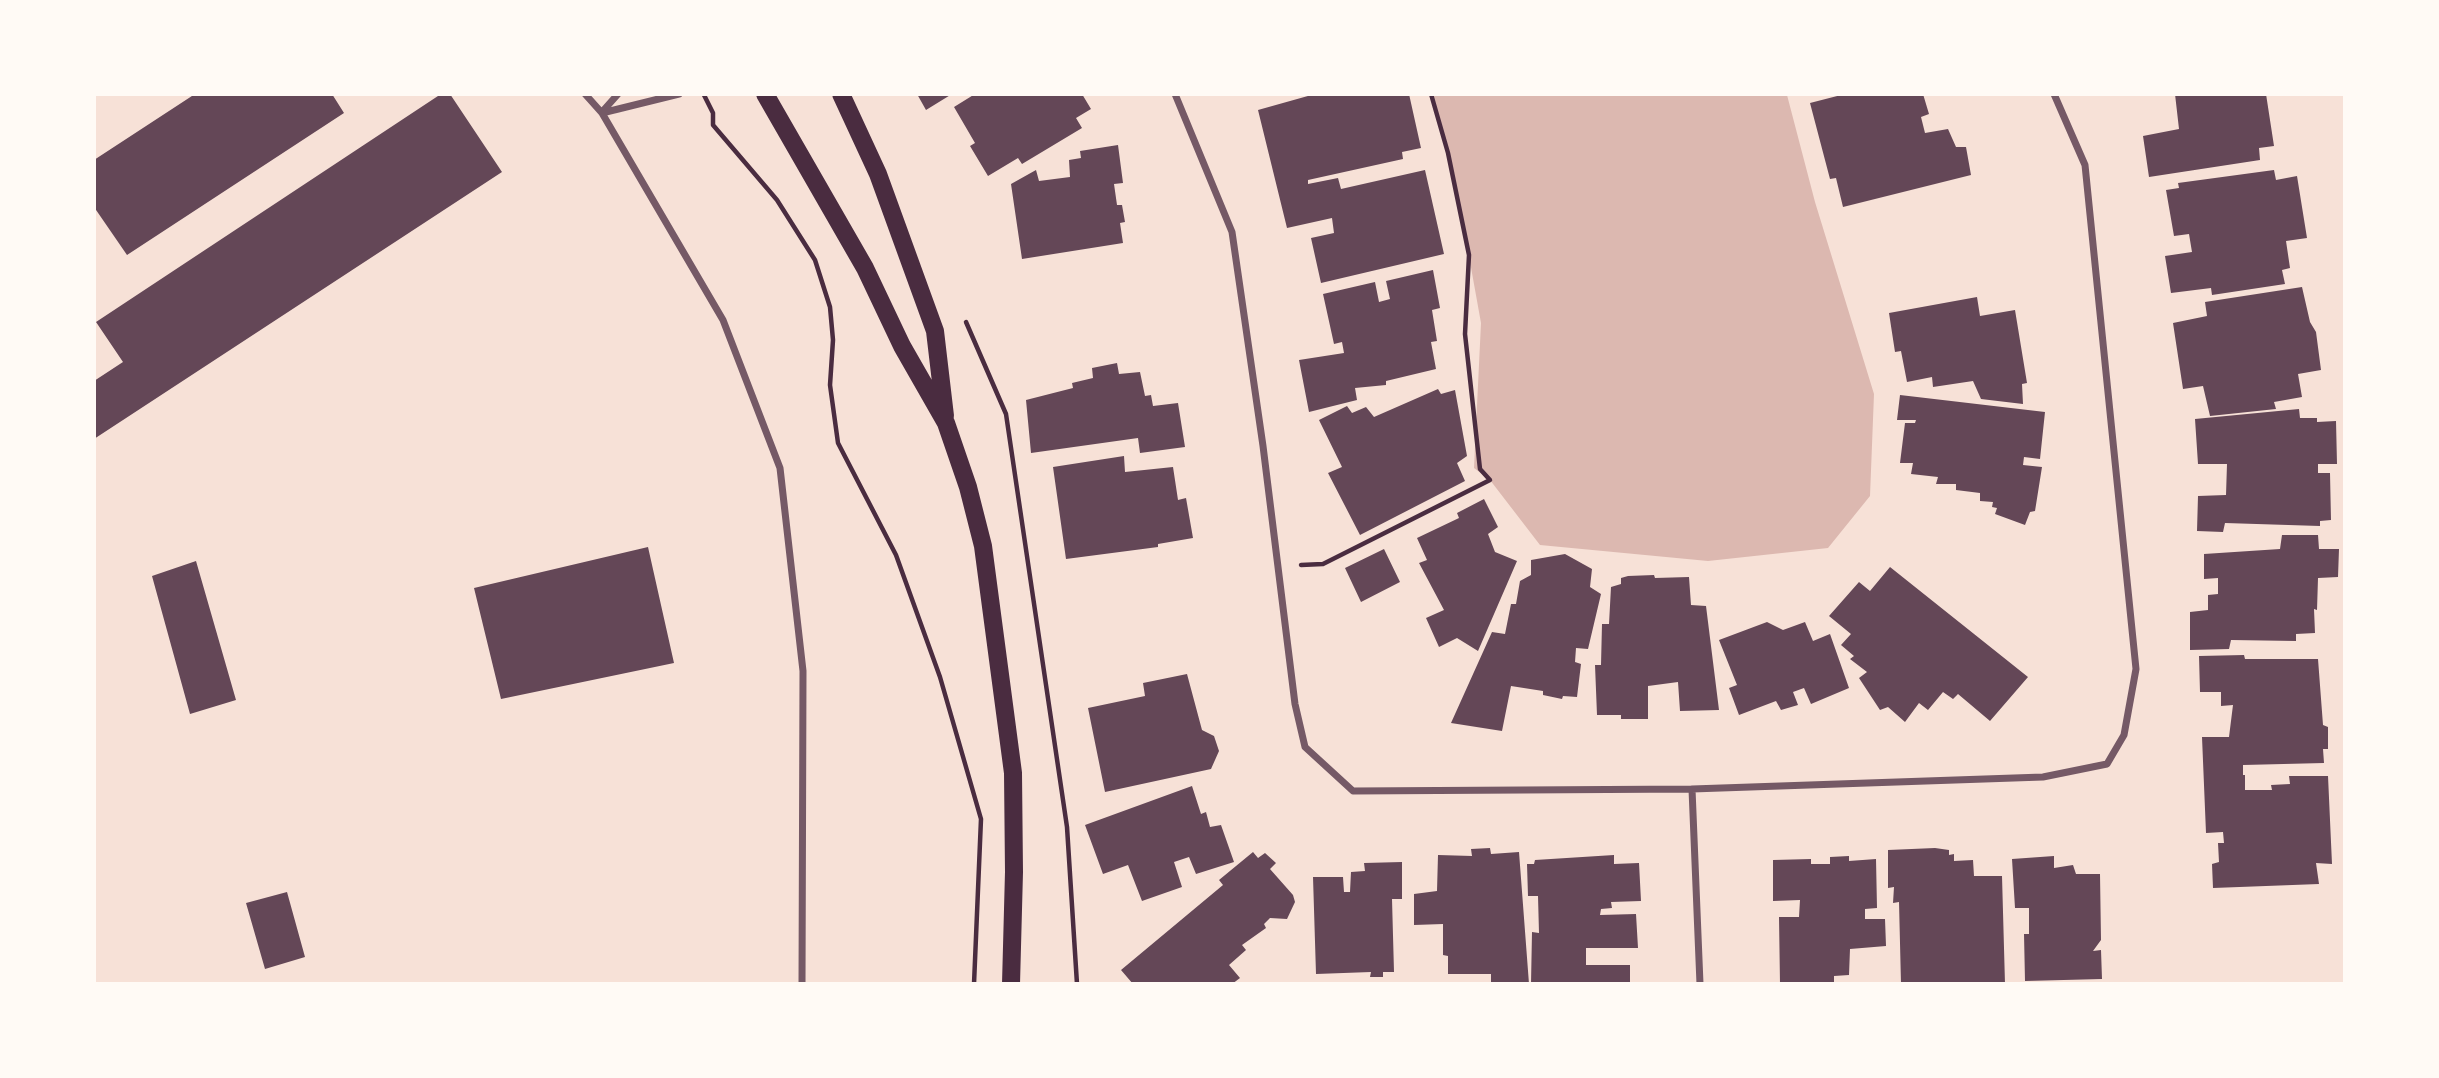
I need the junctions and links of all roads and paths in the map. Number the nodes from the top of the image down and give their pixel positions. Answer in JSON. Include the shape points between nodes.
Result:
{"nodes":[{"id":1,"x":585,"y":94,"type":"edge"},
{"id":2,"x":618,"y":94,"type":"edge"},
{"id":3,"x":679,"y":94,"type":"edge"},
{"id":4,"x":703,"y":94,"type":"edge"},
{"id":5,"x":765,"y":94,"type":"edge"},
{"id":6,"x":841,"y":94,"type":"edge"},
{"id":7,"x":1175,"y":94,"type":"edge"},
{"id":8,"x":1431,"y":94,"type":"edge"},
{"id":9,"x":2054,"y":94,"type":"edge"},
{"id":10,"x":602,"y":113,"type":"junction"},
{"id":11,"x":946,"y":423,"type":"junction"},
{"id":12,"x":1278,"y":567,"type":"junction"},
{"id":13,"x":1692,"y":789,"type":"junction"},
{"id":14,"x":802,"y":984,"type":"edge"},
{"id":15,"x":974,"y":984,"type":"edge"},
{"id":16,"x":1011,"y":984,"type":"edge"},
{"id":17,"x":1700,"y":984,"type":"edge"}],
"edges":[{"from":1,"to":10,"type":"street"},
{"from":2,"to":10,"type":"street"},
{"from":3,"to":10,"type":"street"},
{"from":4,"to":15,"type":"path","via":[[713,113],[713,125],[777,200],[815,260],[830,307],[830,386],[838,443],[896,555],[940,677],[981,819]]},
{"from":5,"to":11,"type":"main road","via":[[865,268]]},
{"from":6,"to":11,"type":"main road","via":[[878,174],[935,331]]},
{"from":7,"to":12,"type":"street","via":[[1232,232]]},
{"from":8,"to":12,"type":"path","via":[[1469,255],[1465,334],[1479,469],[1490,480],[1322,564]]},
{"from":9,"to":13,"type":"street","via":[[2085,165],[2136,669],[2124,735],[2107,764],[2043,777]]},
{"from":10,"to":14,"type":"street","via":[[723,320],[780,468],[803,671]]},
{"from":11,"to":16,"type":"main road","via":[[983,545],[1013,773]]},
{"from":12,"to":13,"type":"street","via":[[1295,704],[1305,747],[1353,791]]},
{"from":13,"to":17,"type":"street"}]}
